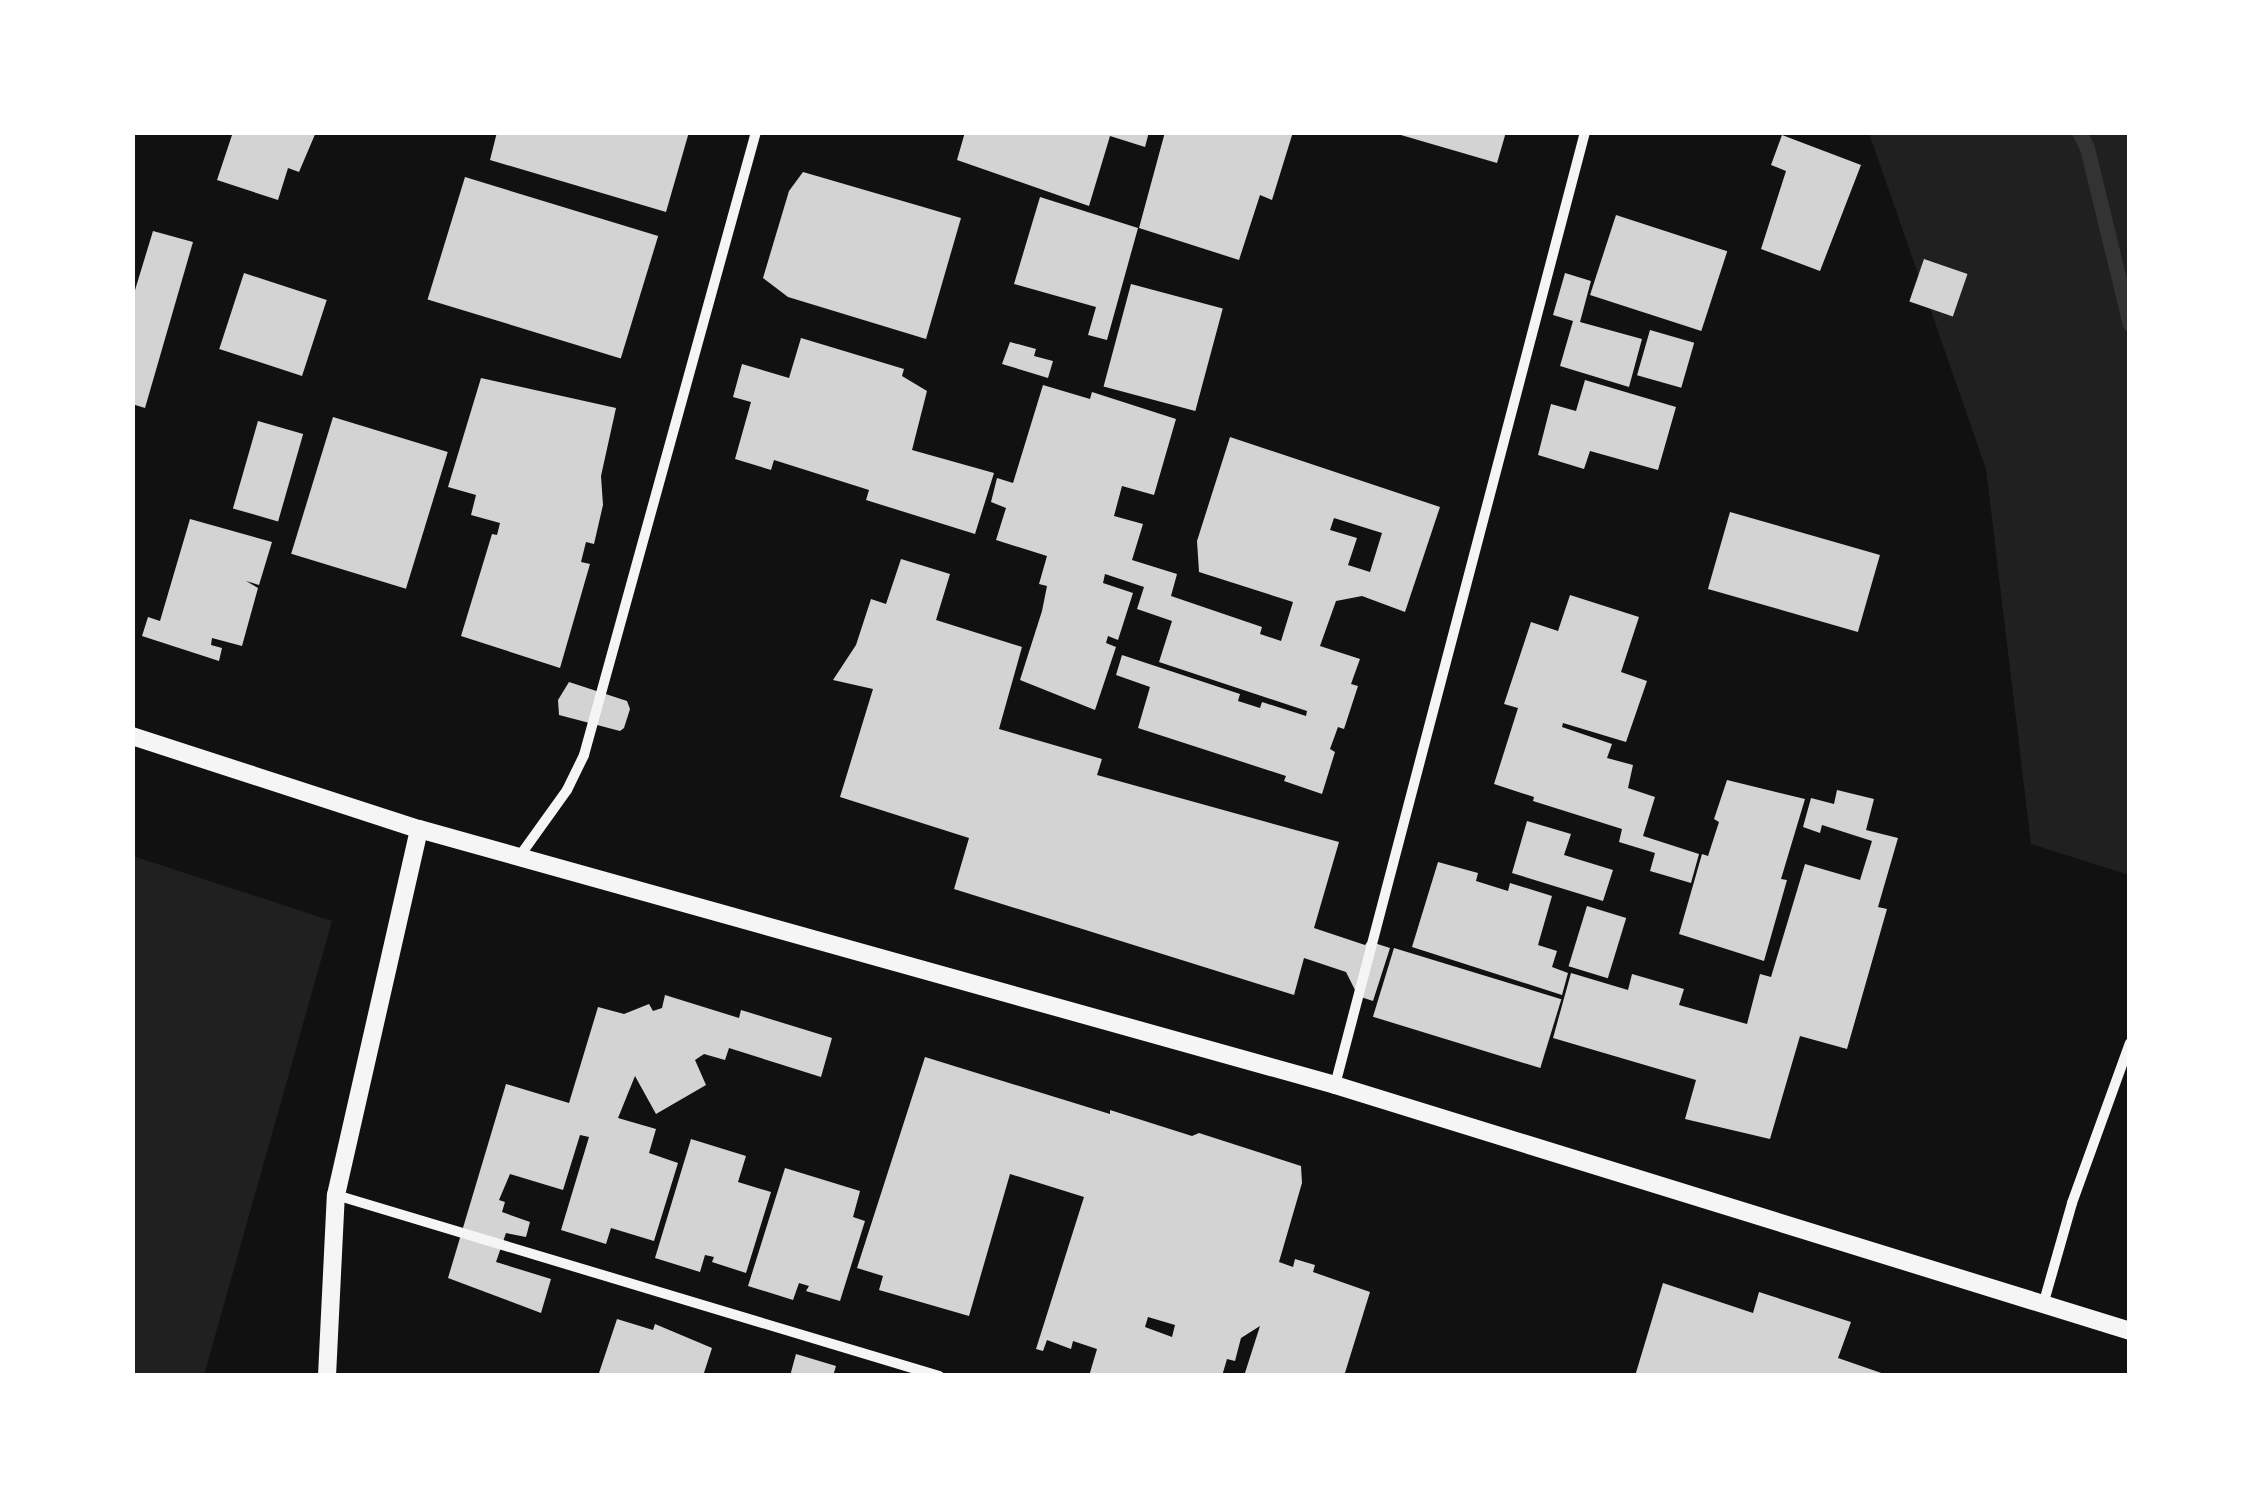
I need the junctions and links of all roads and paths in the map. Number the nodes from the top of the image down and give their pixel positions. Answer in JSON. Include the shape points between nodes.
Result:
{"nodes":[{"id":1,"x":756,"y":132,"type":"edge"},
{"id":2,"x":1585,"y":132,"type":"edge"},
{"id":3,"x":132,"y":736,"type":"edge"},
{"id":4,"x":419,"y":830,"type":"junction"},
{"id":5,"x":519,"y":858,"type":"junction"},
{"id":6,"x":2130,"y":1043,"type":"edge"},
{"id":7,"x":1334,"y":1085,"type":"junction"},
{"id":8,"x":336,"y":1196,"type":"junction"},
{"id":9,"x":2043,"y":1305,"type":"junction"},
{"id":10,"x":2130,"y":1331,"type":"edge"},
{"id":11,"x":327,"y":1376,"type":"edge"},
{"id":12,"x":939,"y":1376,"type":"edge"}],
"edges":[{"from":1,"to":5,"type":"street","via":[[584,755]]},
{"from":2,"to":7,"type":"street"},
{"from":3,"to":4,"type":"street"},
{"from":4,"to":5,"type":"street"},
{"from":4,"to":8,"type":"street"},
{"from":5,"to":7,"type":"street"},
{"from":6,"to":9,"type":"street"},
{"from":7,"to":9,"type":"street"},
{"from":8,"to":11,"type":"street"},
{"from":8,"to":12,"type":"street"},
{"from":9,"to":10,"type":"street"}]}
